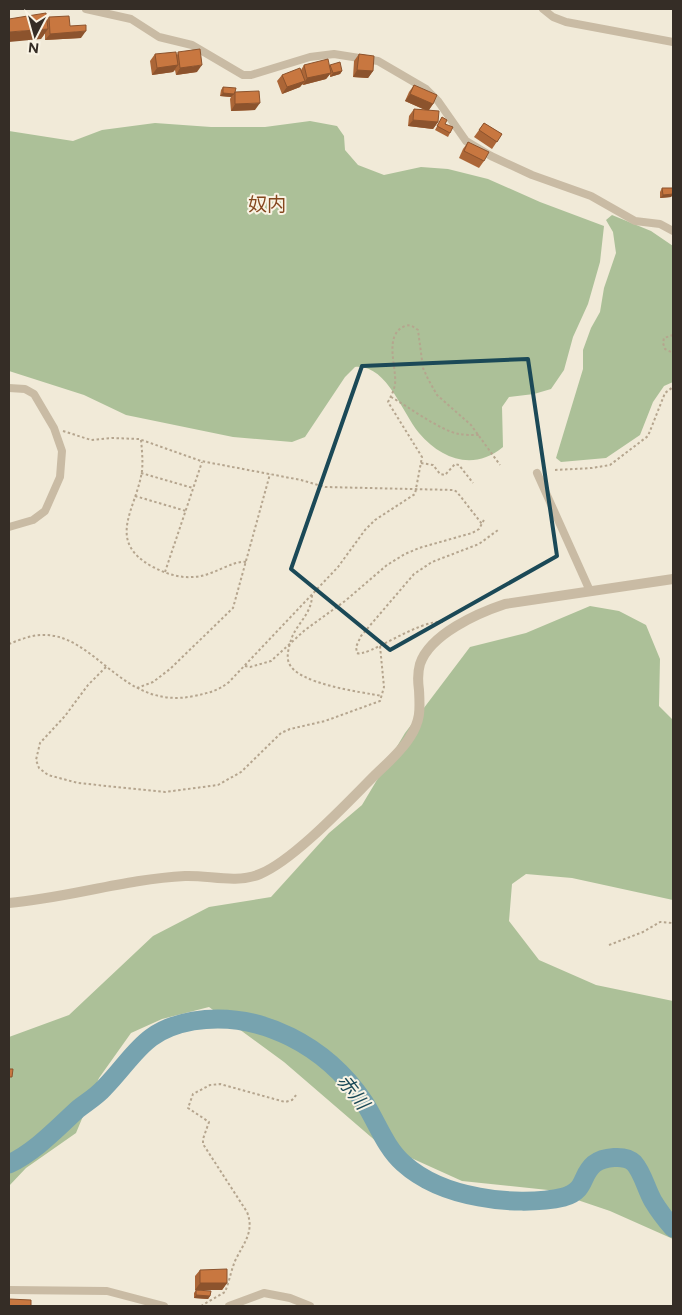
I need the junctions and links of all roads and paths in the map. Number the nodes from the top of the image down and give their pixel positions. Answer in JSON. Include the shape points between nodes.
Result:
{"nodes":[{"id":1,"x":86,"y":9,"type":"edge"},
{"id":2,"x":542,"y":9,"type":"edge"},
{"id":3,"x":673,"y":42,"type":"edge"},
{"id":4,"x":673,"y":231,"type":"edge"},
{"id":5,"x":673,"y":335,"type":"edge"},
{"id":6,"x":673,"y":353,"type":"edge"},
{"id":7,"x":673,"y":387,"type":"edge"},
{"id":8,"x":9,"y":388,"type":"edge"},
{"id":9,"x":390,"y":397,"type":"junction"},
{"id":10,"x":54,"y":428,"type":"junction"},
{"id":11,"x":479,"y":435,"type":"junction"},
{"id":12,"x":142,"y":440,"type":"junction"},
{"id":13,"x":202,"y":462,"type":"junction"},
{"id":14,"x":421,"y":463,"type":"junction"},
{"id":15,"x":500,"y":465,"type":"dead end"},
{"id":16,"x":555,"y":470,"type":"dead end"},
{"id":17,"x":141,"y":472,"type":"junction"},
{"id":18,"x":538,"y":473,"type":"dead end"},
{"id":19,"x":270,"y":474,"type":"junction"},
{"id":20,"x":473,"y":483,"type":"dead end"},
{"id":21,"x":193,"y":488,"type":"junction"},
{"id":22,"x":417,"y":488,"type":"junction"},
{"id":23,"x":134,"y":496,"type":"junction"},
{"id":24,"x":186,"y":511,"type":"junction"},
{"id":25,"x":485,"y":518,"type":"dead end"},
{"id":26,"x":482,"y":524,"type":"junction"},
{"id":27,"x":9,"y":528,"type":"edge"},
{"id":28,"x":498,"y":530,"type":"dead end"},
{"id":29,"x":246,"y":562,"type":"junction"},
{"id":30,"x":165,"y":572,"type":"junction"},
{"id":31,"x":673,"y":579,"type":"edge"},
{"id":32,"x":590,"y":590,"type":"junction"},
{"id":33,"x":312,"y":595,"type":"junction"},
{"id":34,"x":452,"y":630,"type":"junction"},
{"id":35,"x":9,"y":644,"type":"edge"},
{"id":36,"x":290,"y":644,"type":"junction"},
{"id":37,"x":380,"y":646,"type":"junction"},
{"id":38,"x":245,"y":666,"type":"junction"},
{"id":39,"x":106,"y":667,"type":"junction"},
{"id":40,"x":137,"y":688,"type":"junction"},
{"id":41,"x":382,"y":696,"type":"junction"},
{"id":42,"x":9,"y":903,"type":"edge"},
{"id":43,"x":673,"y":923,"type":"edge"},
{"id":44,"x":609,"y":946,"type":"dead end"},
{"id":45,"x":297,"y":1094,"type":"dead end"},
{"id":46,"x":9,"y":1290,"type":"edge"},
{"id":47,"x":164,"y":1306,"type":"edge"},
{"id":48,"x":202,"y":1306,"type":"edge"},
{"id":49,"x":229,"y":1306,"type":"edge"},
{"id":50,"x":310,"y":1306,"type":"edge"}],
"edges":[{"from":1,"to":4,"type":"street","via":[[132,19],[159,37],[192,45],[243,75],[334,54],[378,61],[426,89],[466,141],[491,156],[591,196],[635,221],[660,224]]},
{"from":2,"to":3,"type":"street","via":[[566,22]]},
{"from":5,"to":6,"type":"path","via":[[664,338],[663,343],[665,349]]},
{"from":7,"to":16,"type":"path","via":[[665,393],[648,436],[610,465]]},
{"from":8,"to":10,"type":"street","via":[[25,389],[34,394]]},
{"from":9,"to":11,"type":"path","via":[[450,430]]},
{"from":9,"to":11,"type":"path","via":[[395,382],[393,339],[397,330],[406,325],[414,326],[420,334],[423,368],[428,379],[438,395]]},
{"from":9,"to":14,"type":"path","via":[[390,408],[420,451]]},
{"from":10,"to":12,"type":"path","via":[[91,440]]},
{"from":10,"to":27,"type":"street","via":[[62,451],[60,477],[54,494],[41,516]]},
{"from":11,"to":15,"type":"path"},
{"from":12,"to":13,"type":"path"},
{"from":12,"to":17,"type":"path"},
{"from":13,"to":19,"type":"path"},
{"from":13,"to":21,"type":"path"},
{"from":14,"to":20,"type":"path","via":[[433,465],[445,475],[454,464],[459,465]]},
{"from":14,"to":22,"type":"path"},
{"from":17,"to":21,"type":"path"},
{"from":17,"to":23,"type":"path"},
{"from":18,"to":32,"type":"street"},
{"from":19,"to":22,"type":"path","via":[[325,487]]},
{"from":19,"to":29,"type":"path"},
{"from":21,"to":24,"type":"path"},
{"from":22,"to":26,"type":"path","via":[[457,492]]},
{"from":22,"to":33,"type":"path","via":[[415,494],[365,530],[352,551]]},
{"from":23,"to":24,"type":"path"},
{"from":23,"to":30,"type":"path","via":[[129,514],[128,546],[144,562]]},
{"from":24,"to":30,"type":"path"},
{"from":25,"to":26,"type":"path"},
{"from":26,"to":36,"type":"path","via":[[472,533],[419,548],[387,564]]},
{"from":28,"to":37,"type":"path","via":[[479,544],[432,562],[414,574],[361,636],[357,653],[366,654]]},
{"from":29,"to":30,"type":"path","via":[[240,561],[200,577],[182,577]]},
{"from":29,"to":40,"type":"path","via":[[236,602],[226,617],[170,669],[153,682]]},
{"from":31,"to":32,"type":"street"},
{"from":32,"to":34,"type":"street","via":[[504,604]]},
{"from":33,"to":36,"type":"path","via":[[312,602]]},
{"from":33,"to":38,"type":"path"},
{"from":34,"to":37,"type":"path","via":[[444,622],[427,622]]},
{"from":34,"to":42,"type":"street","via":[[430,647],[420,664],[421,704],[410,737],[344,806],[282,861],[261,874],[247,878],[185,876]]},
{"from":35,"to":39,"type":"path","via":[[42,634],[54,636],[74,644]]},
{"from":36,"to":38,"type":"path","via":[[271,660],[250,668]]},
{"from":36,"to":41,"type":"path","via":[[287,658],[297,672],[314,681]]},
{"from":37,"to":41,"type":"path","via":[[384,673]]},
{"from":38,"to":40,"type":"path","via":[[219,691],[174,698]]},
{"from":39,"to":40,"type":"path"},
{"from":39,"to":41,"type":"path","via":[[40,743],[36,760],[39,768],[48,775],[86,784],[165,792],[218,784],[241,772],[281,733],[371,705],[380,701]]},
{"from":43,"to":44,"type":"path","via":[[660,922]]},
{"from":45,"to":48,"type":"path","via":[[285,1102],[220,1084],[210,1085],[193,1094],[188,1108],[209,1122],[203,1144],[247,1212],[250,1223],[249,1235],[236,1260],[226,1292]]},
{"from":46,"to":47,"type":"street","via":[[107,1291]]},
{"from":49,"to":50,"type":"street","via":[[264,1293]]}]}
